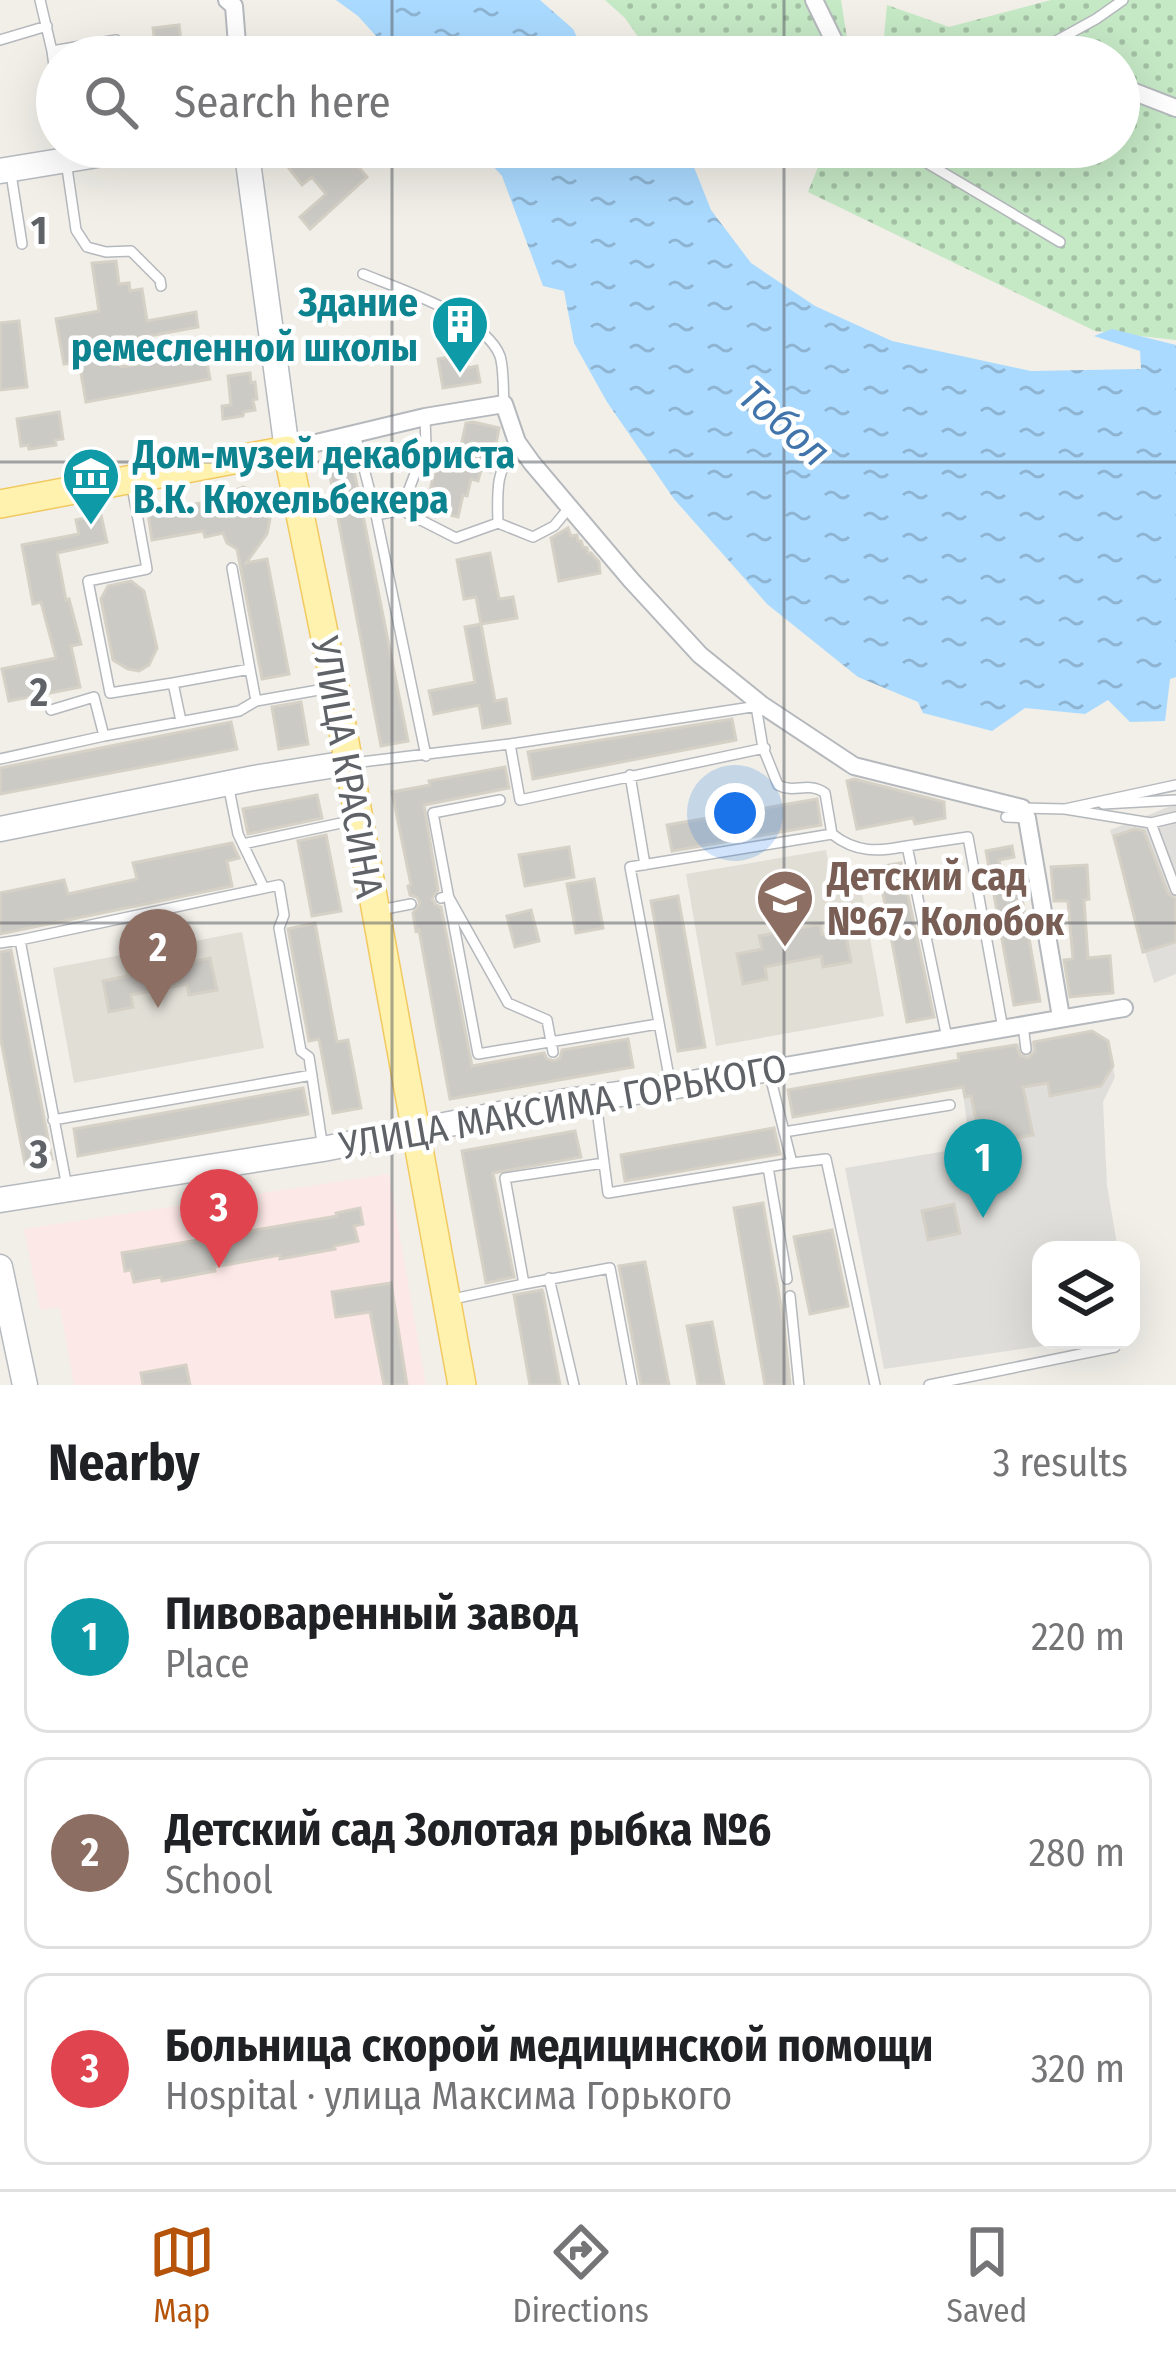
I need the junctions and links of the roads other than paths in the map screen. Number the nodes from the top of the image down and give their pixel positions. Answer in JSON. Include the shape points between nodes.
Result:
{"nodes":[{"id":1,"x":40,"y":0,"type":"edge"},
{"id":2,"x":227,"y":0,"type":"edge"},
{"id":3,"x":814,"y":0,"type":"edge"},
{"id":4,"x":1123,"y":0,"type":"edge"},
{"id":5,"x":46,"y":26,"type":"junction"},
{"id":6,"x":48,"y":36,"type":"edge"},
{"id":7,"x":236,"y":36,"type":"edge"},
{"id":8,"x":832,"y":36,"type":"edge"},
{"id":9,"x":1070,"y":36,"type":"edge"},
{"id":10,"x":0,"y":40,"type":"edge"},
{"id":11,"x":1140,"y":94,"type":"edge"},
{"id":12,"x":1176,"y":108,"type":"edge"},
{"id":13,"x":36,"y":161,"type":"edge"},
{"id":14,"x":67,"y":168,"type":"edge"},
{"id":15,"x":249,"y":168,"type":"edge"},
{"id":16,"x":935,"y":168,"type":"edge"},
{"id":17,"x":5,"y":170,"type":"edge"},
{"id":18,"x":1060,"y":242,"type":"dead end"},
{"id":19,"x":22,"y":244,"type":"dead end"},
{"id":20,"x":363,"y":274,"type":"dead end"},
{"id":21,"x":161,"y":286,"type":"dead end"},
{"id":22,"x":504,"y":404,"type":"junction"},
{"id":23,"x":425,"y":418,"type":"junction"},
{"id":24,"x":355,"y":434,"type":"junction"},
{"id":25,"x":517,"y":442,"type":"junction"},
{"id":26,"x":287,"y":450,"type":"junction"},
{"id":27,"x":131,"y":482,"type":"junction"},
{"id":28,"x":0,"y":504,"type":"edge"},
{"id":29,"x":570,"y":507,"type":"junction"},
{"id":30,"x":401,"y":510,"type":"junction"},
{"id":31,"x":376,"y":515,"type":"junction"},
{"id":32,"x":498,"y":523,"type":"junction"},
{"id":33,"x":232,"y":568,"type":"dead end"},
{"id":34,"x":250,"y":669,"type":"junction"},
{"id":35,"x":173,"y":682,"type":"junction"},
{"id":36,"x":335,"y":687,"type":"junction"},
{"id":37,"x":256,"y":701,"type":"junction"},
{"id":38,"x":759,"y":706,"type":"junction"},
{"id":39,"x":51,"y":710,"type":"dead end"},
{"id":40,"x":181,"y":722,"type":"junction"},
{"id":41,"x":104,"y":736,"type":"junction"},
{"id":42,"x":510,"y":744,"type":"junction"},
{"id":43,"x":765,"y":748,"type":"junction"},
{"id":44,"x":426,"y":756,"type":"junction"},
{"id":45,"x":0,"y":759,"type":"edge"},
{"id":46,"x":348,"y":763,"type":"junction"},
{"id":47,"x":630,"y":775,"type":"junction"},
{"id":48,"x":228,"y":784,"type":"junction"},
{"id":49,"x":1176,"y":785,"type":"edge"},
{"id":50,"x":500,"y":800,"type":"dead end"},
{"id":51,"x":1176,"y":800,"type":"edge"},
{"id":52,"x":1092,"y":803,"type":"junction"},
{"id":53,"x":1065,"y":809,"type":"junction"},
{"id":54,"x":1018,"y":814,"type":"junction"},
{"id":55,"x":1176,"y":817,"type":"edge"},
{"id":56,"x":359,"y":820,"type":"junction"},
{"id":57,"x":1151,"y":823,"type":"junction"},
{"id":58,"x":0,"y":829,"type":"edge"},
{"id":59,"x":832,"y":834,"type":"junction"},
{"id":60,"x":243,"y":844,"type":"junction"},
{"id":61,"x":907,"y":846,"type":"junction"},
{"id":62,"x":645,"y":865,"type":"junction"},
{"id":63,"x":264,"y":888,"type":"junction"},
{"id":64,"x":1176,"y":890,"type":"edge"},
{"id":65,"x":444,"y":897,"type":"junction"},
{"id":66,"x":411,"y":904,"type":"dead end"},
{"id":67,"x":375,"y":911,"type":"junction"},
{"id":68,"x":20,"y":940,"type":"junction"},
{"id":69,"x":0,"y":944,"type":"edge"},
{"id":70,"x":1124,"y":1008,"type":"dead end"},
{"id":71,"x":1061,"y":1017,"type":"junction"},
{"id":72,"x":658,"y":1024,"type":"junction"},
{"id":73,"x":1023,"y":1025,"type":"junction"},
{"id":74,"x":1003,"y":1029,"type":"junction"},
{"id":75,"x":946,"y":1038,"type":"junction"},
{"id":76,"x":552,"y":1047,"type":"junction"},
{"id":77,"x":1026,"y":1049,"type":"dead end"},
{"id":78,"x":768,"y":1069,"type":"junction"},
{"id":79,"x":312,"y":1075,"type":"junction"},
{"id":80,"x":671,"y":1088,"type":"junction"},
{"id":81,"x":595,"y":1096,"type":"junction"},
{"id":82,"x":950,"y":1106,"type":"dead end"},
{"id":83,"x":53,"y":1120,"type":"junction"},
{"id":84,"x":784,"y":1132,"type":"junction"},
{"id":85,"x":416,"y":1133,"type":"junction"},
{"id":86,"x":323,"y":1149,"type":"junction"},
{"id":87,"x":604,"y":1163,"type":"junction"},
{"id":88,"x":792,"y":1163,"type":"junction"},
{"id":89,"x":768,"y":1167,"type":"junction"},
{"id":90,"x":67,"y":1187,"type":"junction"},
{"id":91,"x":0,"y":1200,"type":"edge"},
{"id":92,"x":0,"y":1267,"type":"edge"},
{"id":93,"x":549,"y":1278,"type":"junction"},
{"id":94,"x":787,"y":1279,"type":"dead end"},
{"id":95,"x":524,"y":1284,"type":"junction"},
{"id":96,"x":790,"y":1296,"type":"dead end"},
{"id":97,"x":447,"y":1300,"type":"junction"},
{"id":98,"x":1105,"y":1349,"type":"edge"},
{"id":99,"x":25,"y":1385,"type":"edge"},
{"id":100,"x":462,"y":1385,"type":"edge"},
{"id":101,"x":574,"y":1385,"type":"edge"},
{"id":102,"x":632,"y":1385,"type":"edge"},
{"id":103,"x":799,"y":1385,"type":"edge"},
{"id":104,"x":875,"y":1385,"type":"edge"},
{"id":105,"x":929,"y":1385,"type":"edge"}],
"edges":[{"from":1,"to":5,"type":"lane"},
{"from":2,"to":7,"type":"street"},
{"from":3,"to":8,"type":"street"},
{"from":4,"to":9,"type":"lane"},
{"from":5,"to":6,"type":"lane"},
{"from":5,"to":10,"type":"lane"},
{"from":11,"to":12,"type":"street"},
{"from":13,"to":17,"type":"street"},
{"from":14,"to":21,"type":"lane","via":[[76,230],[87,247],[131,251]]},
{"from":15,"to":26,"type":"street","name":"УЛИЦА КРАСИНА"},
{"from":16,"to":18,"type":"lane"},
{"from":17,"to":19,"type":"lane"},
{"from":20,"to":22,"type":"lane","via":[[482,331],[500,357]]},
{"from":22,"to":23,"type":"street"},
{"from":22,"to":25,"type":"street"},
{"from":23,"to":24,"type":"street"},
{"from":23,"to":30,"type":"lane","via":[[426,445]]},
{"from":24,"to":26,"type":"street"},
{"from":24,"to":31,"type":"lane"},
{"from":25,"to":29,"type":"street"},
{"from":25,"to":32,"type":"lane","via":[[497,481]]},
{"from":26,"to":27,"type":"main road"},
{"from":26,"to":36,"type":"main road","name":"УЛИЦА КРАСИНА"},
{"from":27,"to":28,"type":"main road","via":[[39,491]]},
{"from":27,"to":35,"type":"lane","via":[[147,569],[88,581],[110,693]]},
{"from":29,"to":32,"type":"lane","via":[[533,537]]},
{"from":29,"to":38,"type":"street","via":[[700,655]]},
{"from":30,"to":31,"type":"lane"},
{"from":30,"to":32,"type":"lane","via":[[456,538]]},
{"from":31,"to":44,"type":"lane"},
{"from":33,"to":34,"type":"lane"},
{"from":34,"to":35,"type":"lane"},
{"from":34,"to":37,"type":"lane"},
{"from":35,"to":40,"type":"lane"},
{"from":36,"to":37,"type":"lane"},
{"from":36,"to":46,"type":"main road","name":"УЛИЦА КРАСИНА"},
{"from":37,"to":40,"type":"lane"},
{"from":38,"to":42,"type":"lane"},
{"from":38,"to":43,"type":"lane"},
{"from":38,"to":54,"type":"street","via":[[854,766]]},
{"from":39,"to":41,"type":"lane","via":[[94,697]]},
{"from":40,"to":41,"type":"lane"},
{"from":41,"to":45,"type":"lane"},
{"from":42,"to":44,"type":"lane"},
{"from":42,"to":47,"type":"lane","via":[[520,800]]},
{"from":43,"to":47,"type":"lane"},
{"from":43,"to":59,"type":"lane","via":[[778,785],[825,793]]},
{"from":44,"to":46,"type":"lane"},
{"from":46,"to":48,"type":"street"},
{"from":46,"to":56,"type":"main road","name":"УЛИЦА КРАСИНА"},
{"from":47,"to":62,"type":"lane"},
{"from":48,"to":58,"type":"street"},
{"from":48,"to":60,"type":"lane"},
{"from":49,"to":52,"type":"lane"},
{"from":50,"to":65,"type":"lane","via":[[433,813]]},
{"from":51,"to":52,"type":"lane"},
{"from":52,"to":53,"type":"lane"},
{"from":53,"to":54,"type":"lane"},
{"from":53,"to":57,"type":"lane"},
{"from":54,"to":71,"type":"street"},
{"from":55,"to":57,"type":"lane"},
{"from":56,"to":60,"type":"lane"},
{"from":56,"to":67,"type":"main road","name":"УЛИЦА КРАСИНА"},
{"from":57,"to":64,"type":"lane"},
{"from":59,"to":61,"type":"lane","via":[[868,852]]},
{"from":59,"to":62,"type":"lane"},
{"from":60,"to":63,"type":"lane"},
{"from":61,"to":74,"type":"lane","via":[[968,837]]},
{"from":61,"to":75,"type":"lane"},
{"from":62,"to":72,"type":"lane","via":[[630,868]]},
{"from":63,"to":68,"type":"lane"},
{"from":63,"to":79,"type":"lane","via":[[279,885],[279,928]]},
{"from":65,"to":76,"type":"lane","via":[[508,1003],[547,1020]]},
{"from":65,"to":76,"type":"lane","via":[[478,1054]]},
{"from":66,"to":67,"type":"lane"},
{"from":67,"to":85,"type":"main road","name":"УЛИЦА КРАСИНА"},
{"from":68,"to":69,"type":"lane"},
{"from":68,"to":83,"type":"lane"},
{"from":70,"to":71,"type":"street","name":"УЛИЦА МАКСИМА ГОРЬКОГО"},
{"from":71,"to":73,"type":"street","name":"УЛИЦА МАКСИМА ГОРЬКОГО"},
{"from":72,"to":76,"type":"lane"},
{"from":72,"to":80,"type":"lane"},
{"from":73,"to":74,"type":"street","name":"УЛИЦА МАКСИМА ГОРЬКОГО"},
{"from":73,"to":77,"type":"lane"},
{"from":74,"to":75,"type":"street","name":"УЛИЦА МАКСИМА ГОРЬКОГО"},
{"from":75,"to":78,"type":"street","name":"УЛИЦА МАКСИМА ГОРЬКОГО"},
{"from":78,"to":80,"type":"street","name":"УЛИЦА МАКСИМА ГОРЬКОГО"},
{"from":78,"to":84,"type":"lane"},
{"from":79,"to":83,"type":"lane"},
{"from":79,"to":86,"type":"lane"},
{"from":80,"to":81,"type":"street","name":"УЛИЦА МАКСИМА ГОРЬКОГО"},
{"from":81,"to":85,"type":"street","name":"УЛИЦА МАКСИМА ГОРЬКОГО","via":[[559,1091]]},
{"from":81,"to":87,"type":"lane"},
{"from":82,"to":84,"type":"lane"},
{"from":83,"to":90,"type":"lane"},
{"from":84,"to":88,"type":"lane"},
{"from":85,"to":86,"type":"street","name":"УЛИЦА МАКСИМА ГОРЬКОГО"},
{"from":85,"to":97,"type":"main road","name":"УЛИЦА КРАСИНА"},
{"from":86,"to":90,"type":"street","name":"УЛИЦА МАКСИМА ГОРЬКОГО"},
{"from":87,"to":89,"type":"lane","via":[[608,1193]]},
{"from":87,"to":95,"type":"lane","via":[[505,1178]]},
{"from":88,"to":89,"type":"lane"},
{"from":88,"to":104,"type":"lane","via":[[826,1159]]},
{"from":89,"to":94,"type":"lane"},
{"from":90,"to":91,"type":"street","name":"УЛИЦА МАКСИМА ГОРЬКОГО"},
{"from":92,"to":99,"type":"street"},
{"from":93,"to":95,"type":"lane"},
{"from":93,"to":101,"type":"lane"},
{"from":93,"to":102,"type":"lane","via":[[610,1268]]},
{"from":95,"to":97,"type":"lane"},
{"from":96,"to":103,"type":"lane"},
{"from":97,"to":100,"type":"main road","name":"УЛИЦА КРАСИНА"},
{"from":98,"to":105,"type":"lane"}]}
